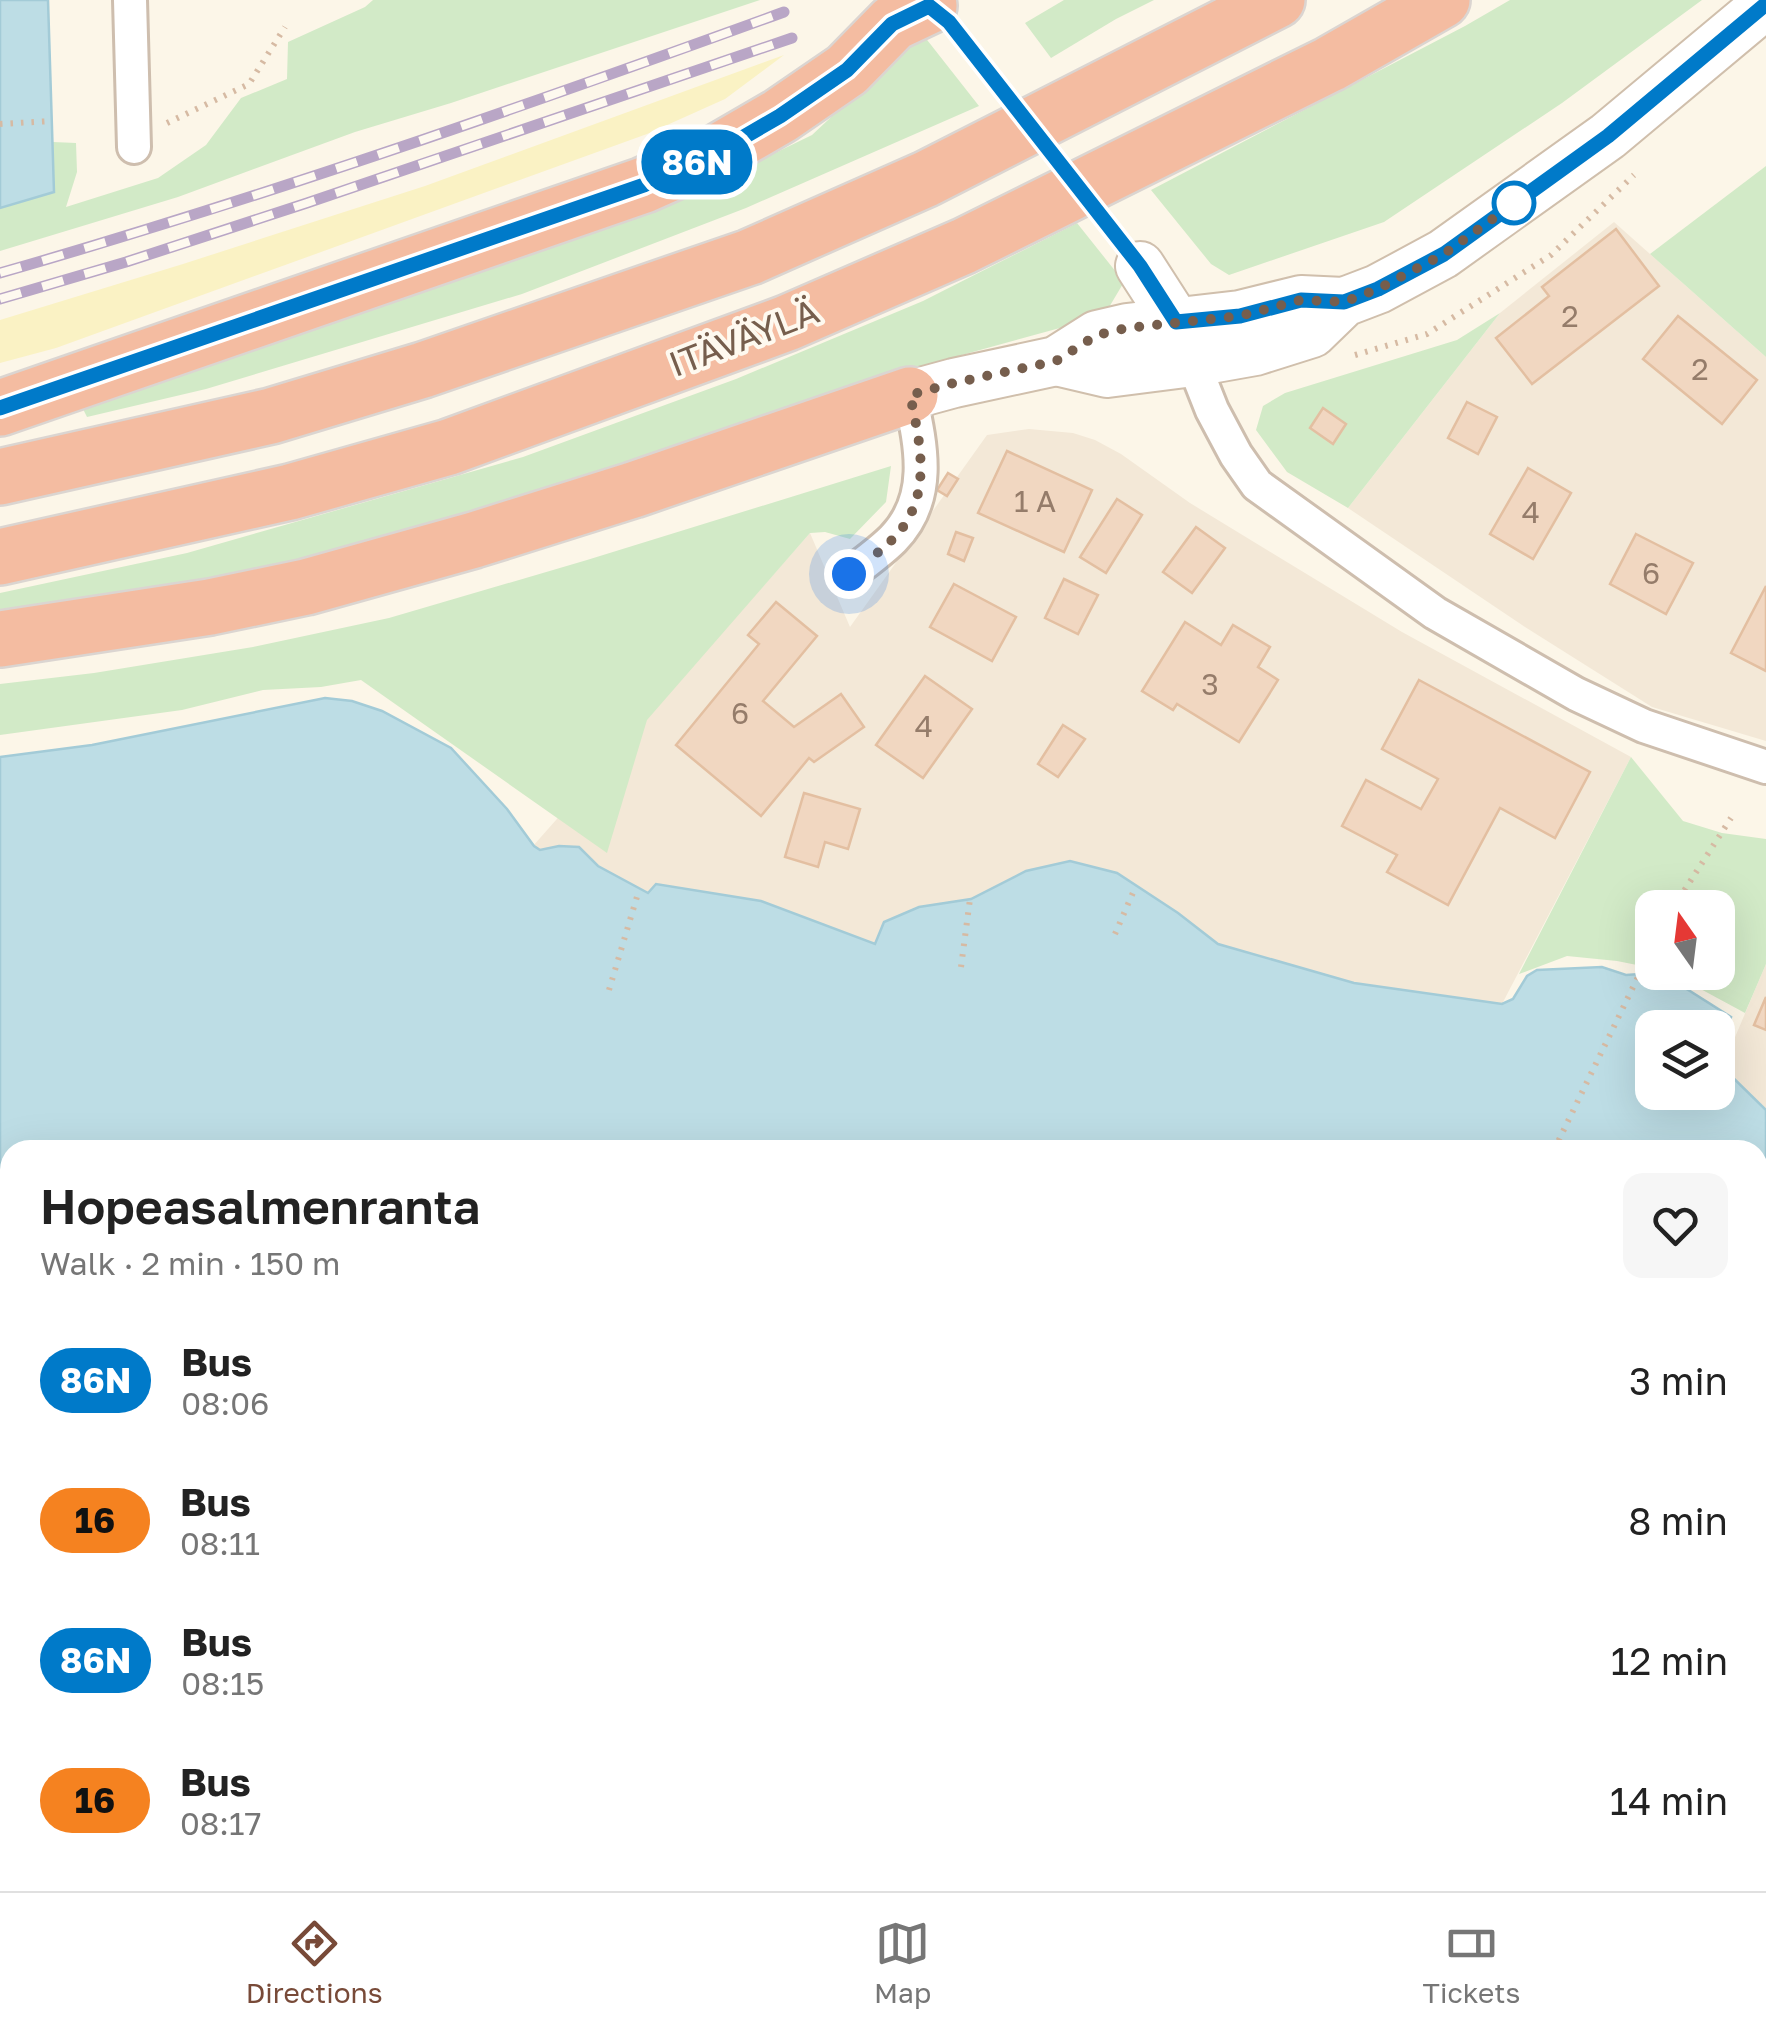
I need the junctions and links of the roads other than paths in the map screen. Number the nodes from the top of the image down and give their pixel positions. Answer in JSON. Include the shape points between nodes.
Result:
{"nodes":[{"id":1,"x":130,"y":0,"type":"edge"},
{"id":2,"x":1276,"y":0,"type":"edge"},
{"id":3,"x":1442,"y":0,"type":"edge"},
{"id":4,"x":1766,"y":4,"type":"edge"},
{"id":5,"x":933,"y":7,"type":"edge"},
{"id":6,"x":134,"y":147,"type":"dead end"},
{"id":7,"x":1140,"y":266,"type":"dead end"},
{"id":8,"x":1184,"y":342,"type":"junction"},
{"id":9,"x":910,"y":395,"type":"junction"},
{"id":10,"x":0,"y":408,"type":"edge"},
{"id":11,"x":0,"y":477,"type":"edge"},
{"id":12,"x":0,"y":557,"type":"edge"},
{"id":13,"x":849,"y":574,"type":"dead end"},
{"id":14,"x":0,"y":639,"type":"edge"},
{"id":15,"x":1766,"y":766,"type":"edge"}],
"edges":[{"from":1,"to":6,"type":"street"},
{"from":2,"to":11,"type":"highway","via":[[926,179],[750,257],[290,410]]},
{"from":3,"to":12,"type":"highway","name":"ITÄVÄYLÄ","via":[[1330,64],[980,238],[787,324],[450,446],[290,492]]},
{"from":4,"to":8,"type":"main road","via":[[1608,136],[1444,254],[1344,302],[1301,300],[1240,316]]},
{"from":5,"to":10,"type":"highway","via":[[892,24],[847,70],[780,116],[644,185]]},
{"from":7,"to":8,"type":"main road"},
{"from":8,"to":9,"type":"main road","via":[[1127,328],[1097,335],[1056,361]]},
{"from":8,"to":15,"type":"street","via":[[1212,410],[1257,486],[1421,603],[1593,702]]},
{"from":9,"to":13,"type":"street","via":[[921,456],[917,503],[892,539]]},
{"from":9,"to":14,"type":"highway","via":[[580,507],[306,587]]}]}
